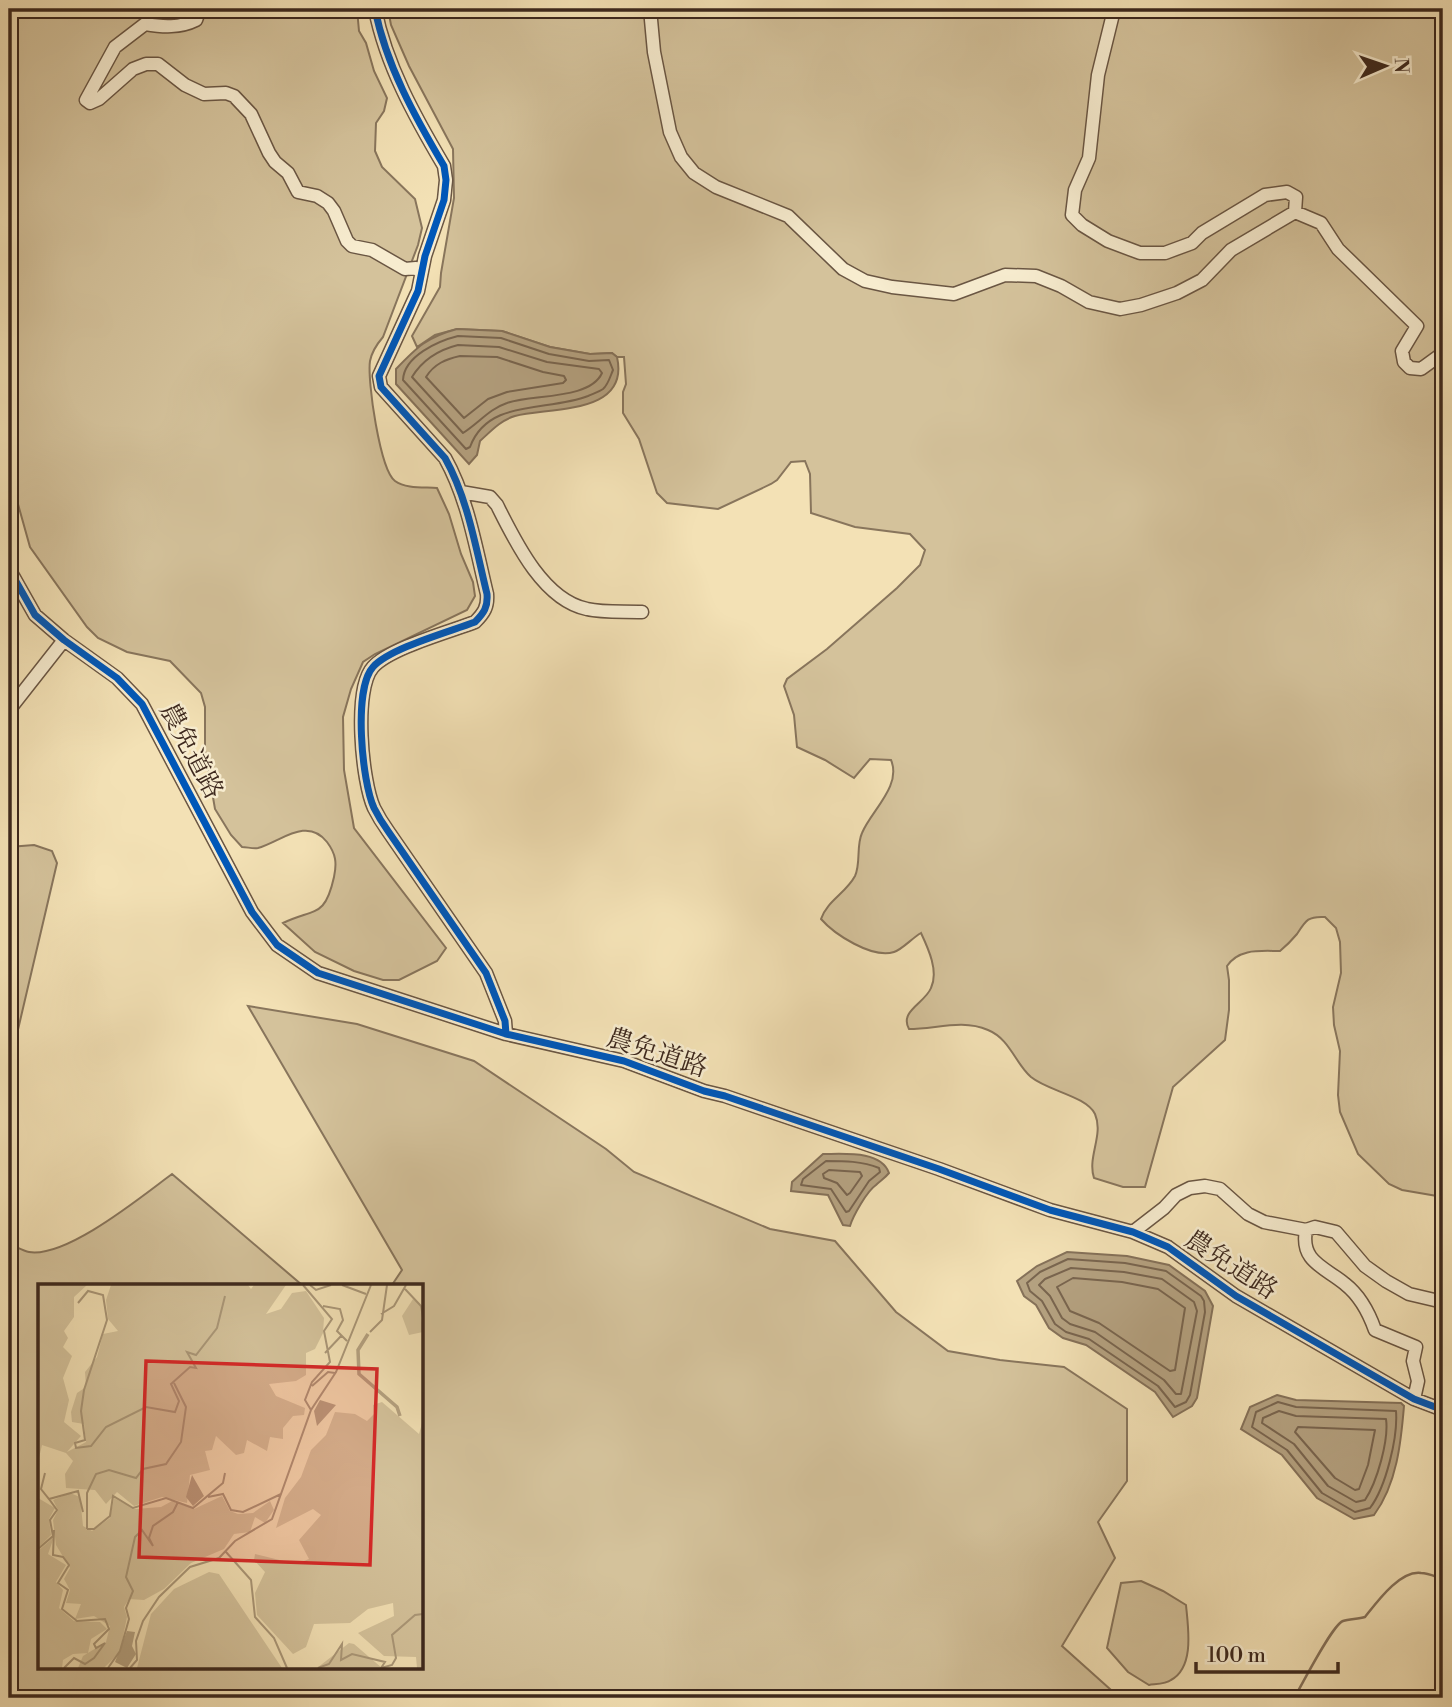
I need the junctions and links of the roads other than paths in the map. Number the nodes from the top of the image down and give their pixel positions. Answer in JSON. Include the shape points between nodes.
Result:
{"nodes":[{"id":1,"x":200,"y":9,"type":"edge"},
{"id":2,"x":375,"y":9,"type":"edge"},
{"id":3,"x":650,"y":9,"type":"edge"},
{"id":4,"x":1109,"y":9,"type":"edge"},
{"id":5,"x":1295,"y":212,"type":"junction"},
{"id":6,"x":421,"y":272,"type":"junction"},
{"id":7,"x":1443,"y":353,"type":"edge"},
{"id":8,"x":461,"y":492,"type":"junction"},
{"id":9,"x":9,"y":573,"type":"edge"},
{"id":10,"x":642,"y":612,"type":"dead end"},
{"id":11,"x":65,"y":640,"type":"junction"},
{"id":12,"x":9,"y":710,"type":"edge"},
{"id":13,"x":506,"y":1034,"type":"junction"},
{"id":14,"x":1306,"y":1230,"type":"junction"},
{"id":15,"x":1132,"y":1232,"type":"junction"},
{"id":16,"x":1443,"y":1302,"type":"edge"},
{"id":17,"x":1414,"y":1399,"type":"junction"},
{"id":18,"x":1443,"y":1410,"type":"edge"}],
"edges":[{"from":1,"to":6,"type":"street","via":[[196,20],[188,24],[145,24],[115,47],[86,100],[99,99],[133,69],[146,64],[158,64],[204,94],[234,96],[251,114],[275,162],[288,173],[298,192],[328,203],[352,246]]},
{"from":2,"to":6,"type":"street","via":[[380,36],[403,91],[444,166],[444,200]]},
{"from":3,"to":5,"type":"street","via":[[670,132],[694,173],[716,187],[788,216],[844,268],[865,281],[954,294],[1005,275],[1036,276],[1089,302],[1120,309],[1177,293],[1202,280],[1231,250]]},
{"from":4,"to":5,"type":"street","via":[[1113,15],[1098,75],[1090,158],[1075,190],[1072,215],[1108,241],[1140,253],[1165,253],[1192,243],[1265,195],[1286,192],[1296,197]]},
{"from":5,"to":7,"type":"street","via":[[1321,223],[1338,249],[1418,326],[1402,351],[1410,368],[1421,369]]},
{"from":6,"to":8,"type":"street","via":[[413,305],[379,376],[381,387],[445,458]]},
{"from":8,"to":10,"type":"street","via":[[489,497],[497,505],[529,563],[568,602],[587,609]]},
{"from":8,"to":13,"type":"street","via":[[488,604],[475,622],[386,657],[372,668],[366,678],[362,710],[363,757],[373,808],[486,973]]},
{"from":9,"to":11,"type":"street","name":"農免道路","via":[[35,615]]},
{"from":11,"to":12,"type":"street"},
{"from":11,"to":13,"type":"street","name":"農免道路","via":[[117,678],[142,704],[252,912],[277,945],[318,973]]},
{"from":13,"to":15,"type":"street","name":"農免道路","via":[[624,1061],[1051,1210]]},
{"from":14,"to":15,"type":"street","via":[[1264,1222],[1220,1189],[1205,1186],[1177,1195]]},
{"from":14,"to":16,"type":"street","via":[[1315,1227],[1336,1232],[1365,1266],[1386,1281],[1409,1294]]},
{"from":14,"to":17,"type":"street","via":[[1304,1241],[1316,1265],[1346,1284],[1375,1330],[1416,1348]]},
{"from":15,"to":17,"type":"street","name":"農免道路","via":[[1168,1247],[1236,1296]]},
{"from":17,"to":18,"type":"street","name":"農免道路"}]}
